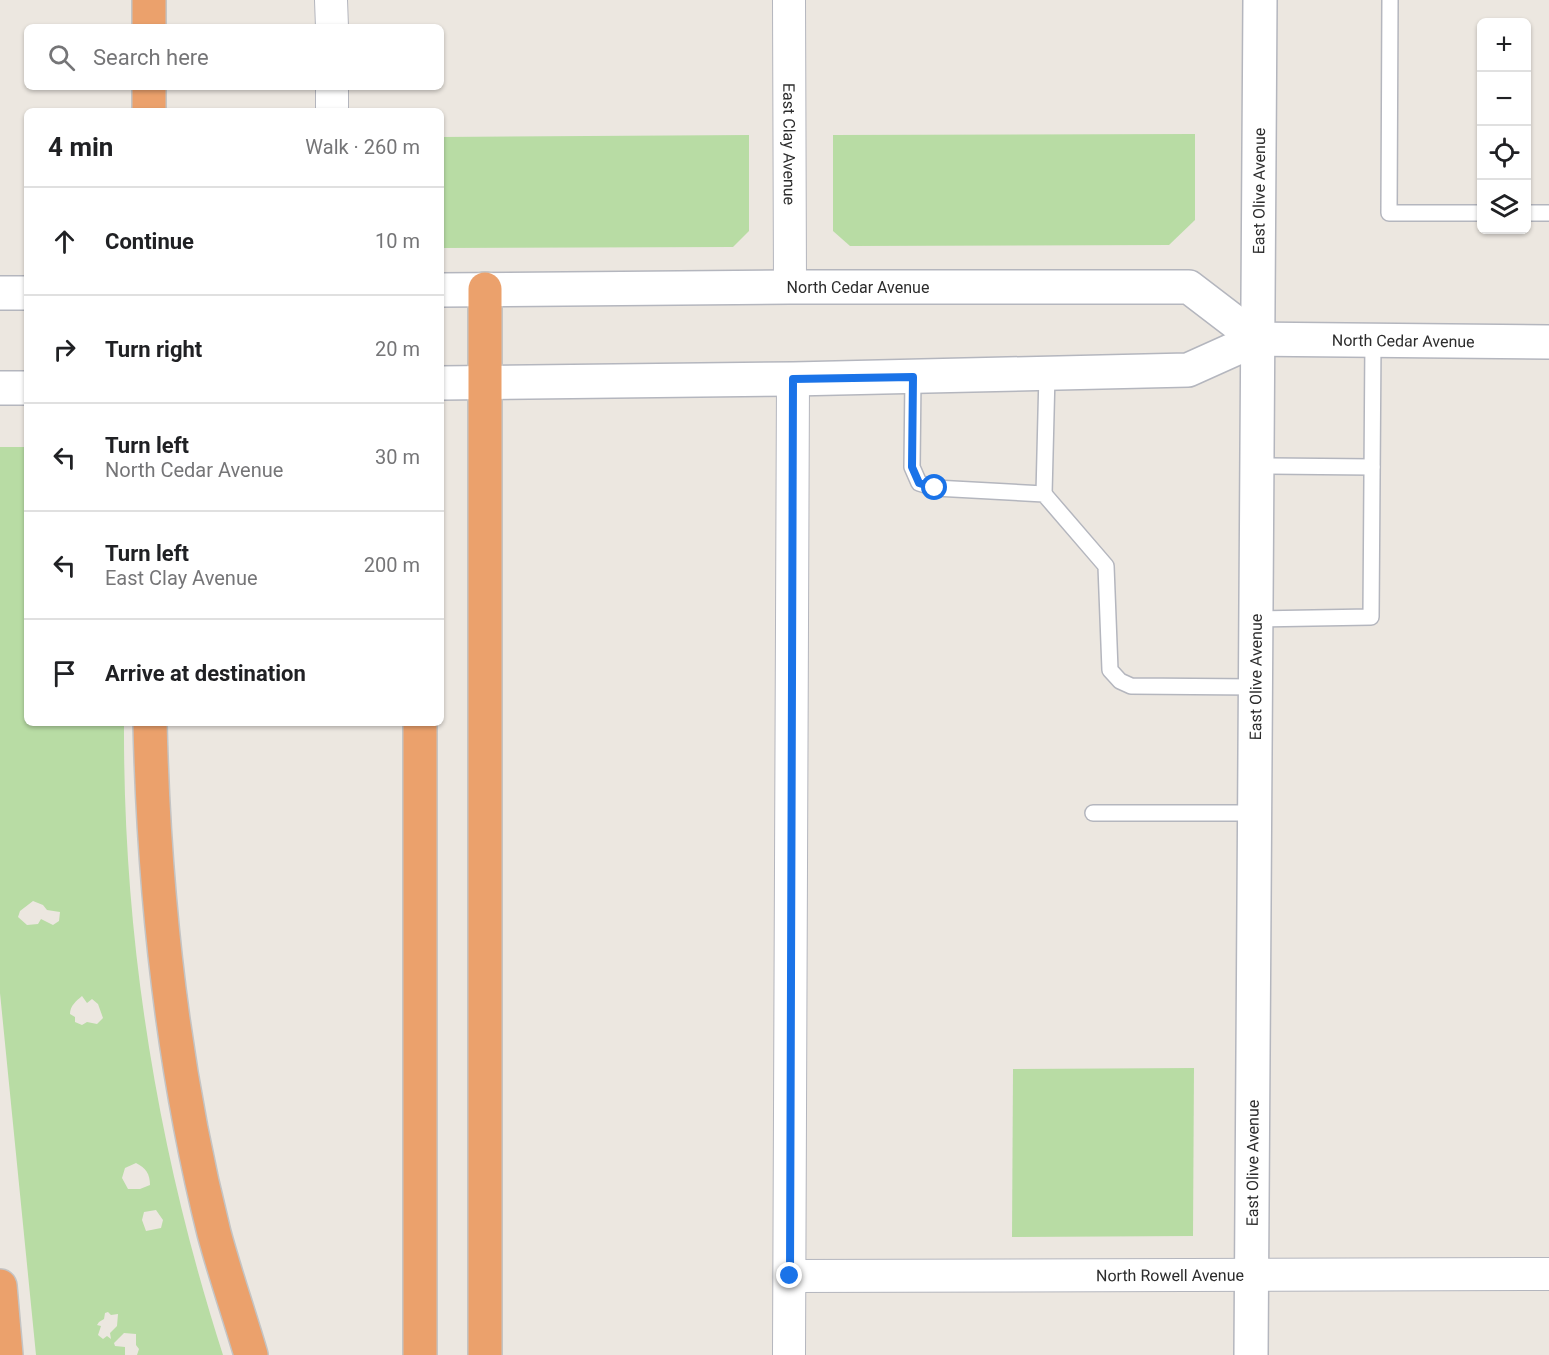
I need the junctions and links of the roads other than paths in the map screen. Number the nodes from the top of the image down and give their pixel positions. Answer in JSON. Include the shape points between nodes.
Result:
{"nodes":[{"id":1,"x":149,"y":0,"type":"edge"},
{"id":2,"x":331,"y":0,"type":"edge"},
{"id":3,"x":789,"y":0,"type":"edge"},
{"id":4,"x":1260,"y":0,"type":"edge"},
{"id":5,"x":1390,"y":0,"type":"edge"},
{"id":6,"x":149,"y":24,"type":"edge"},
{"id":7,"x":332,"y":24,"type":"edge"},
{"id":8,"x":149,"y":90,"type":"edge"},
{"id":9,"x":332,"y":90,"type":"edge"},
{"id":10,"x":149,"y":108,"type":"edge"},
{"id":11,"x":332,"y":108,"type":"edge"},
{"id":12,"x":1477,"y":213,"type":"edge"},
{"id":13,"x":1531,"y":213,"type":"edge"},
{"id":14,"x":1549,"y":213,"type":"edge"},
{"id":15,"x":790,"y":287,"type":"junction"},
{"id":16,"x":485,"y":289,"type":"junction"},
{"id":17,"x":444,"y":290,"type":"edge"},
{"id":18,"x":0,"y":293,"type":"edge"},
{"id":19,"x":24,"y":293,"type":"edge"},
{"id":20,"x":1257,"y":339,"type":"junction"},
{"id":21,"x":1373,"y":341,"type":"junction"},
{"id":22,"x":1549,"y":342,"type":"edge"},
{"id":23,"x":1047,"y":374,"type":"junction"},
{"id":24,"x":913,"y":377,"type":"junction"},
{"id":25,"x":793,"y":379,"type":"junction"},
{"id":26,"x":486,"y":382,"type":"junction"},
{"id":27,"x":444,"y":383,"type":"edge"},
{"id":28,"x":0,"y":388,"type":"edge"},
{"id":29,"x":24,"y":388,"type":"edge"},
{"id":30,"x":1257,"y":466,"type":"junction"},
{"id":31,"x":1372,"y":467,"type":"junction"},
{"id":32,"x":1044,"y":494,"type":"junction"},
{"id":33,"x":1256,"y":619,"type":"junction"},
{"id":34,"x":1255,"y":687,"type":"junction"},
{"id":35,"x":150,"y":726,"type":"edge"},
{"id":36,"x":420,"y":726,"type":"edge"},
{"id":37,"x":1093,"y":813,"type":"dead end"},
{"id":38,"x":1255,"y":813,"type":"junction"},
{"id":39,"x":1549,"y":1274,"type":"edge"},
{"id":40,"x":1252,"y":1275,"type":"junction"},
{"id":41,"x":790,"y":1276,"type":"junction"},
{"id":42,"x":0,"y":1286,"type":"edge"},
{"id":43,"x":6,"y":1355,"type":"edge"},
{"id":44,"x":251,"y":1355,"type":"edge"},
{"id":45,"x":420,"y":1355,"type":"edge"},
{"id":46,"x":486,"y":1355,"type":"edge"},
{"id":47,"x":789,"y":1355,"type":"edge"},
{"id":48,"x":1251,"y":1355,"type":"edge"}],
"edges":[{"from":1,"to":6,"type":"highway"},
{"from":2,"to":7,"type":"street"},
{"from":3,"to":15,"type":"street","name":"East Clay Avenue"},
{"from":4,"to":20,"type":"main road","name":"East Olive Avenue"},
{"from":5,"to":12,"type":"lane","via":[[1389,213]]},
{"from":8,"to":10,"type":"highway"},
{"from":9,"to":11,"type":"street"},
{"from":13,"to":14,"type":"lane"},
{"from":15,"to":16,"type":"main road","name":"North Cedar Avenue"},
{"from":15,"to":20,"type":"main road","name":"North Cedar Avenue","via":[[1189,287]]},
{"from":16,"to":17,"type":"main road","name":"North Cedar Avenue"},
{"from":16,"to":26,"type":"highway"},
{"from":18,"to":19,"type":"main road"},
{"from":20,"to":21,"type":"main road","name":"North Cedar Avenue"},
{"from":20,"to":23,"type":"main road","name":"North Cedar Avenue","via":[[1188,370]]},
{"from":20,"to":30,"type":"main road","name":"East Olive Avenue"},
{"from":21,"to":22,"type":"main road","name":"North Cedar Avenue"},
{"from":21,"to":31,"type":"lane"},
{"from":23,"to":24,"type":"main road","name":"North Cedar Avenue"},
{"from":23,"to":32,"type":"lane"},
{"from":24,"to":25,"type":"main road","name":"North Cedar Avenue"},
{"from":24,"to":32,"type":"lane","via":[[912,467],[919,483],[935,488]]},
{"from":25,"to":26,"type":"main road","name":"North Cedar Avenue"},
{"from":25,"to":41,"type":"street"},
{"from":26,"to":27,"type":"main road","name":"North Cedar Avenue"},
{"from":26,"to":46,"type":"highway"},
{"from":28,"to":29,"type":"main road"},
{"from":30,"to":31,"type":"lane"},
{"from":30,"to":33,"type":"main road","name":"East Olive Avenue"},
{"from":31,"to":33,"type":"lane","via":[[1371,617]]},
{"from":32,"to":34,"type":"lane","via":[[1106,566],[1110,670],[1120,681],[1131,686]]},
{"from":33,"to":34,"type":"main road","name":"East Olive Avenue"},
{"from":34,"to":38,"type":"main road","name":"East Olive Avenue"},
{"from":35,"to":44,"type":"highway","via":[[167,978],[188,1113],[214,1233]]},
{"from":36,"to":45,"type":"highway"},
{"from":37,"to":38,"type":"lane"},
{"from":38,"to":40,"type":"main road","name":"East Olive Avenue"},
{"from":39,"to":40,"type":"street","name":"North Rowell Avenue"},
{"from":40,"to":41,"type":"street","name":"North Rowell Avenue"},
{"from":40,"to":48,"type":"main road","name":"East Olive Avenue"},
{"from":41,"to":47,"type":"street"},
{"from":42,"to":43,"type":"highway"}]}
